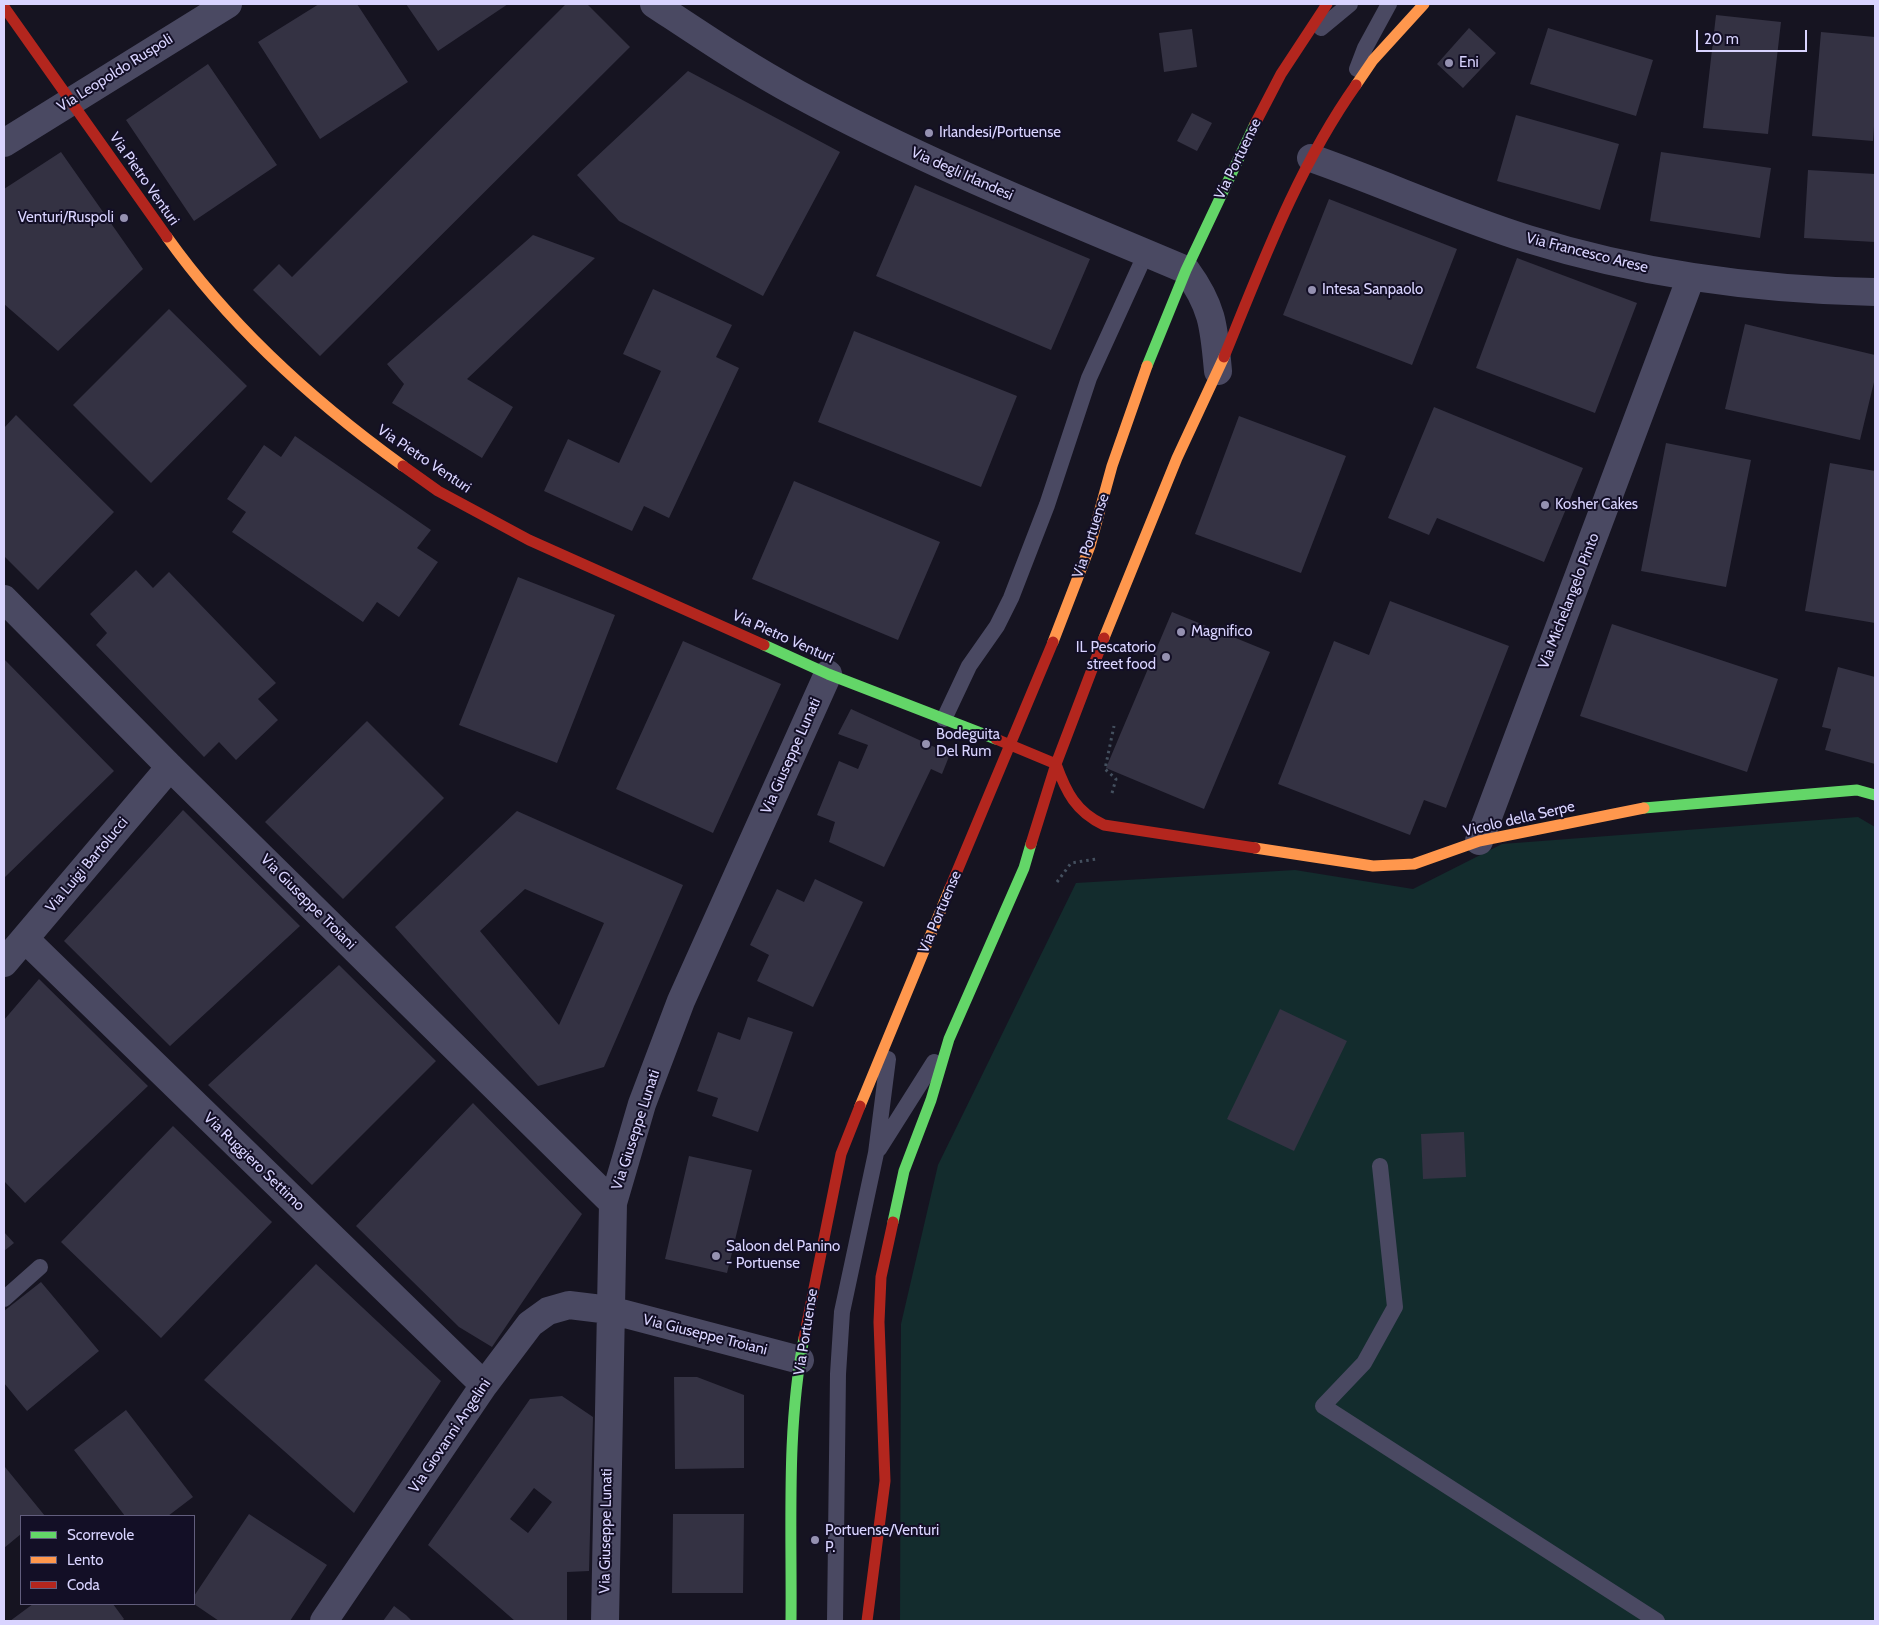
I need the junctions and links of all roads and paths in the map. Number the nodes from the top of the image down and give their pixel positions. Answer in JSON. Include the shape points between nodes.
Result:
{"nodes":[{"id":1,"x":228,"y":4,"type":"edge"},
{"id":2,"x":654,"y":4,"type":"edge"},
{"id":3,"x":1327,"y":4,"type":"edge"},
{"id":4,"x":1350,"y":4,"type":"edge"},
{"id":5,"x":1388,"y":4,"type":"edge"},
{"id":6,"x":1424,"y":4,"type":"edge"},
{"id":7,"x":4,"y":7,"type":"edge"},
{"id":8,"x":1294,"y":51,"type":"junction"},
{"id":9,"x":1347,"y":97,"type":"junction"},
{"id":10,"x":71,"y":100,"type":"junction"},
{"id":11,"x":4,"y":143,"type":"edge"},
{"id":12,"x":1311,"y":158,"type":"junction"},
{"id":13,"x":1146,"y":253,"type":"junction"},
{"id":14,"x":1186,"y":270,"type":"junction"},
{"id":15,"x":1691,"y":277,"type":"junction"},
{"id":16,"x":1875,"y":292,"type":"edge"},
{"id":17,"x":1218,"y":371,"type":"junction"},
{"id":18,"x":4,"y":599,"type":"edge"},
{"id":19,"x":828,"y":674,"type":"junction"},
{"id":20,"x":944,"y":719,"type":"junction"},
{"id":21,"x":1114,"y":726,"type":"dead end"},
{"id":22,"x":1010,"y":745,"type":"junction"},
{"id":23,"x":1056,"y":764,"type":"junction"},
{"id":24,"x":170,"y":767,"type":"junction"},
{"id":25,"x":1875,"y":795,"type":"edge"},
{"id":26,"x":1111,"y":797,"type":"dead end"},
{"id":27,"x":1479,"y":841,"type":"junction"},
{"id":28,"x":1098,"y":859,"type":"dead end"},
{"id":29,"x":1057,"y":882,"type":"dead end"},
{"id":30,"x":24,"y":939,"type":"junction"},
{"id":31,"x":4,"y":963,"type":"edge"},
{"id":32,"x":892,"y":1024,"type":"junction"},
{"id":33,"x":949,"y":1039,"type":"junction"},
{"id":34,"x":876,"y":1152,"type":"junction"},
{"id":35,"x":1380,"y":1166,"type":"dead end"},
{"id":36,"x":613,"y":1203,"type":"junction"},
{"id":37,"x":40,"y":1267,"type":"dead end"},
{"id":38,"x":4,"y":1299,"type":"edge"},
{"id":39,"x":610,"y":1310,"type":"junction"},
{"id":40,"x":800,"y":1360,"type":"junction"},
{"id":41,"x":484,"y":1385,"type":"junction"},
{"id":42,"x":324,"y":1621,"type":"edge"},
{"id":43,"x":605,"y":1621,"type":"edge"},
{"id":44,"x":792,"y":1621,"type":"edge"},
{"id":45,"x":835,"y":1621,"type":"edge"},
{"id":46,"x":867,"y":1621,"type":"edge"},
{"id":47,"x":1657,"y":1621,"type":"edge"}],
"edges":[{"from":1,"to":10,"type":"street","name":"Via Leopoldo Ruspoli"},
{"from":2,"to":13,"type":"street","name":"Via degli Irlandesi","via":[[770,79],[859,126]]},
{"from":3,"to":8,"type":"main road","name":"Via Portuense"},
{"from":4,"to":8,"type":"lane","name":"Via Portuense"},
{"from":5,"to":9,"type":"lane","name":"Via Portuense","via":[[1365,48]]},
{"from":6,"to":9,"type":"main road","name":"Via Portuense","via":[[1373,60]]},
{"from":7,"to":10,"type":"main road","name":"Via Pietro Venturi"},
{"from":8,"to":14,"type":"main road","name":"Via Portuense","via":[[1234,165]]},
{"from":9,"to":12,"type":"main road","name":"Via Portuense"},
{"from":10,"to":11,"type":"street","name":"Via Leopoldo Ruspoli"},
{"from":10,"to":19,"type":"main road","name":"Via Pietro Venturi","via":[[180,257],[226,312],[264,352],[361,434],[438,491],[529,540]]},
{"from":12,"to":15,"type":"street","name":"Via Francesco Arese","via":[[1529,239]]},
{"from":12,"to":17,"type":"main road","name":"Via Portuense"},
{"from":13,"to":14,"type":"street","name":"Via degli Irlandesi"},
{"from":13,"to":20,"type":"lane","via":[[1089,378],[1047,505],[1011,598],[997,626],[969,666]]},
{"from":14,"to":17,"type":"street","via":[[1211,312]]},
{"from":14,"to":22,"type":"main road","name":"Via Portuense","via":[[1136,394],[1090,546]]},
{"from":15,"to":16,"type":"street","name":"Via Francesco Arese","via":[[1749,285]]},
{"from":15,"to":27,"type":"street","name":"Via Michelangelo Pinto"},
{"from":17,"to":23,"type":"main road","name":"Via Portuense","via":[[1170,476]]},
{"from":18,"to":24,"type":"street","name":"Via Giuseppe Troiani"},
{"from":19,"to":20,"type":"main road","name":"Via Pietro Venturi"},
{"from":19,"to":36,"type":"street","name":"Via Giuseppe Lunati","via":[[681,1001],[642,1104]]},
{"from":20,"to":22,"type":"main road","name":"Via Pietro Venturi"},
{"from":21,"to":26,"type":"path","via":[[1105,769],[1116,779]]},
{"from":22,"to":23,"type":"main road","name":"Via Pietro Venturi"},
{"from":22,"to":32,"type":"main road","name":"Via Portuense"},
{"from":23,"to":27,"type":"main road","name":"Vicolo della Serpe","via":[[1076,807],[1087,818],[1104,825],[1373,866],[1414,864]]},
{"from":23,"to":33,"type":"main road","name":"Via Portuense","via":[[1024,868]]},
{"from":24,"to":30,"type":"street","name":"Via Luigi Bartolucci"},
{"from":24,"to":36,"type":"street","name":"Via Giuseppe Troiani"},
{"from":25,"to":27,"type":"main road","name":"Vicolo della Serpe","via":[[1856,790],[1638,809]]},
{"from":28,"to":29,"type":"path","via":[[1071,863]]},
{"from":30,"to":31,"type":"street","name":"Via Luigi Bartolucci"},
{"from":30,"to":41,"type":"street","name":"Via Ruggiero Settimo"},
{"from":32,"to":34,"type":"lane","name":"Via Portuense"},
{"from":32,"to":40,"type":"main road","name":"Via Portuense","via":[[841,1154]]},
{"from":33,"to":34,"type":"lane","name":"Via Portuense"},
{"from":33,"to":46,"type":"main road","name":"Via Portuense","via":[[931,1100],[904,1171],[881,1277],[879,1322],[885,1481]]},
{"from":34,"to":45,"type":"lane","name":"Via Portuense","via":[[842,1312]]},
{"from":35,"to":47,"type":"lane","via":[[1395,1307],[1364,1363],[1322,1406]]},
{"from":36,"to":39,"type":"street","name":"Via Giuseppe Lunati"},
{"from":37,"to":38,"type":"lane"},
{"from":39,"to":40,"type":"street","name":"Via Giuseppe Troiani"},
{"from":39,"to":41,"type":"street","name":"Via Giovanni Angelini","via":[[569,1305],[548,1311],[530,1324]]},
{"from":39,"to":43,"type":"street","name":"Via Giuseppe Lunati"},
{"from":40,"to":44,"type":"main road","name":"Via Portuense","via":[[792,1459]]},
{"from":41,"to":42,"type":"street","name":"Via Giovanni Angelini"}]}
